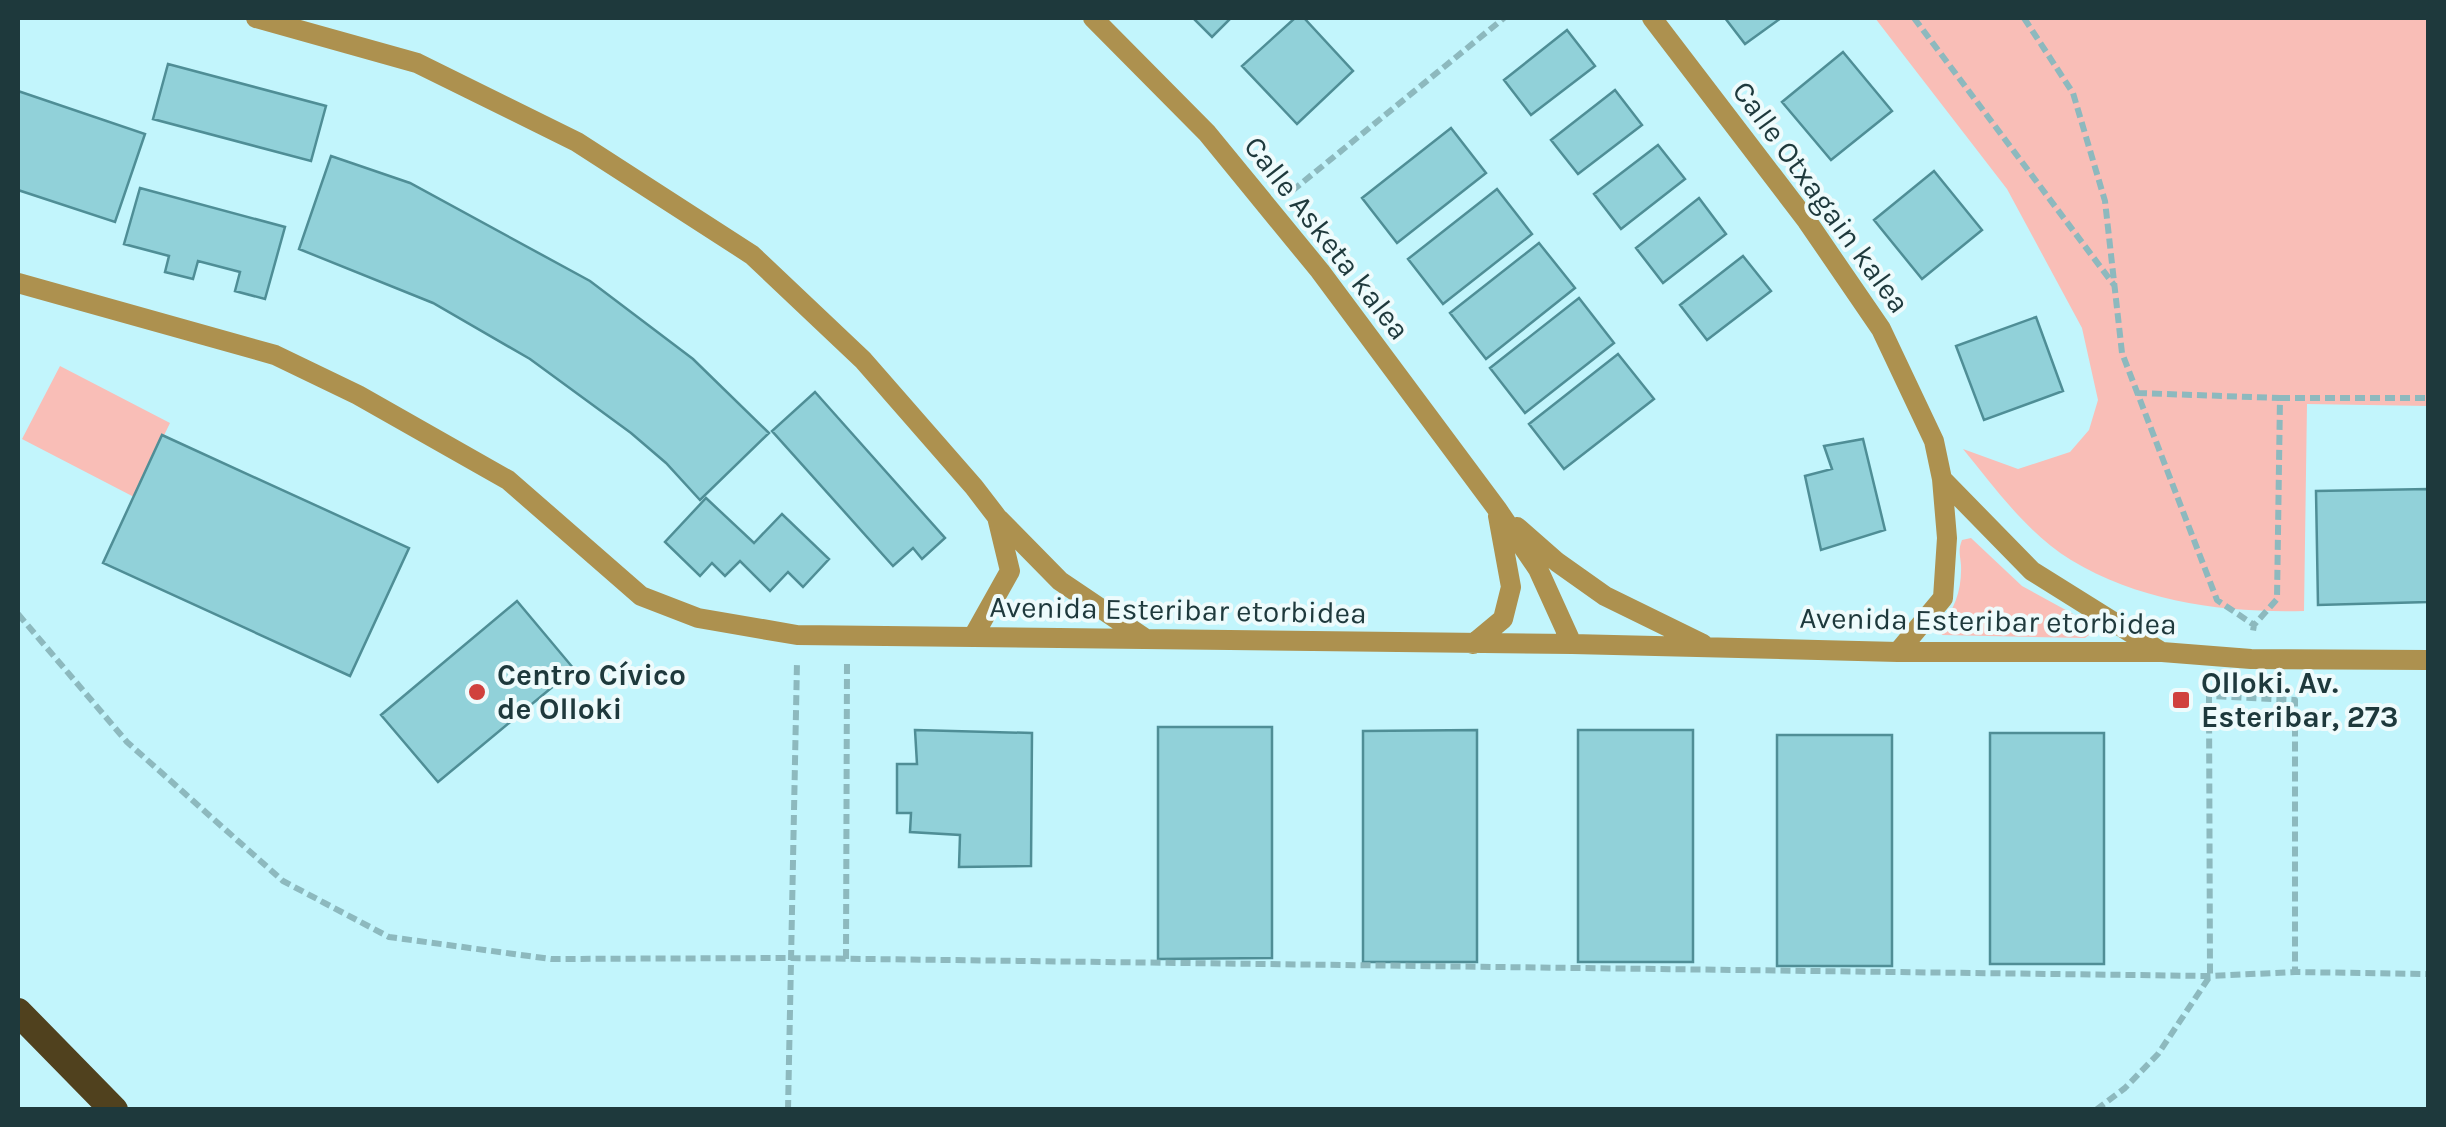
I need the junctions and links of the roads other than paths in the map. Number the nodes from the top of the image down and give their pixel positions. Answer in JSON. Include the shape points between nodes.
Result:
{"nodes":[{"id":1,"x":256,"y":18,"type":"edge"},
{"id":2,"x":1093,"y":18,"type":"edge"},
{"id":3,"x":1652,"y":18,"type":"edge"},
{"id":4,"x":18,"y":283,"type":"edge"},
{"id":5,"x":1942,"y":479,"type":"junction"},
{"id":6,"x":1497,"y":509,"type":"junction"},
{"id":7,"x":997,"y":518,"type":"junction"},
{"id":8,"x":973,"y":637,"type":"junction"},
{"id":9,"x":1147,"y":640,"type":"junction"},
{"id":10,"x":1473,"y":644,"type":"junction"},
{"id":11,"x":1572,"y":644,"type":"junction"},
{"id":12,"x":1710,"y":647,"type":"junction"},
{"id":13,"x":1898,"y":652,"type":"junction"},
{"id":14,"x":2162,"y":652,"type":"junction"},
{"id":15,"x":2428,"y":660,"type":"edge"},
{"id":16,"x":18,"y":1012,"type":"edge"},
{"id":17,"x":114,"y":1110,"type":"edge"}],
"edges":[{"from":1,"to":7,"type":"street","via":[[418,63],[578,142],[752,254],[863,360]]},
{"from":2,"to":6,"type":"street","name":"Calle Asketa kalea","via":[[1270,208]]},
{"from":3,"to":5,"type":"street","name":"Calle Otxagain kalea","via":[[1881,329],[1934,441]]},
{"from":4,"to":8,"type":"street","name":"Avenida Esteribar etorbidea","via":[[275,355],[508,480],[640,596],[698,618],[797,636]]},
{"from":5,"to":13,"type":"street","name":"Calle Otxagain kalea","via":[[1943,598]]},
{"from":5,"to":14,"type":"street","name":"Calle Otxagain kalea","via":[[2032,571]]},
{"from":6,"to":10,"type":"street","name":"Calle Asketa kalea","via":[[1511,587],[1503,619]]},
{"from":6,"to":11,"type":"street","name":"Calle Asketa kalea","via":[[1538,570]]},
{"from":6,"to":12,"type":"street","name":"Calle Asketa kalea","via":[[1605,596]]},
{"from":7,"to":8,"type":"street","via":[[1010,571]]},
{"from":7,"to":9,"type":"street","via":[[1060,581]]},
{"from":8,"to":9,"type":"street","name":"Avenida Esteribar etorbidea"},
{"from":9,"to":10,"type":"street","name":"Avenida Esteribar etorbidea"},
{"from":10,"to":11,"type":"street","name":"Avenida Esteribar etorbidea"},
{"from":11,"to":12,"type":"street","name":"Avenida Esteribar etorbidea"},
{"from":12,"to":13,"type":"street","name":"Avenida Esteribar etorbidea"},
{"from":13,"to":14,"type":"street","name":"Avenida Esteribar etorbidea"},
{"from":14,"to":15,"type":"street","name":"Avenida Esteribar etorbidea"},
{"from":16,"to":17,"type":"highway"}]}
